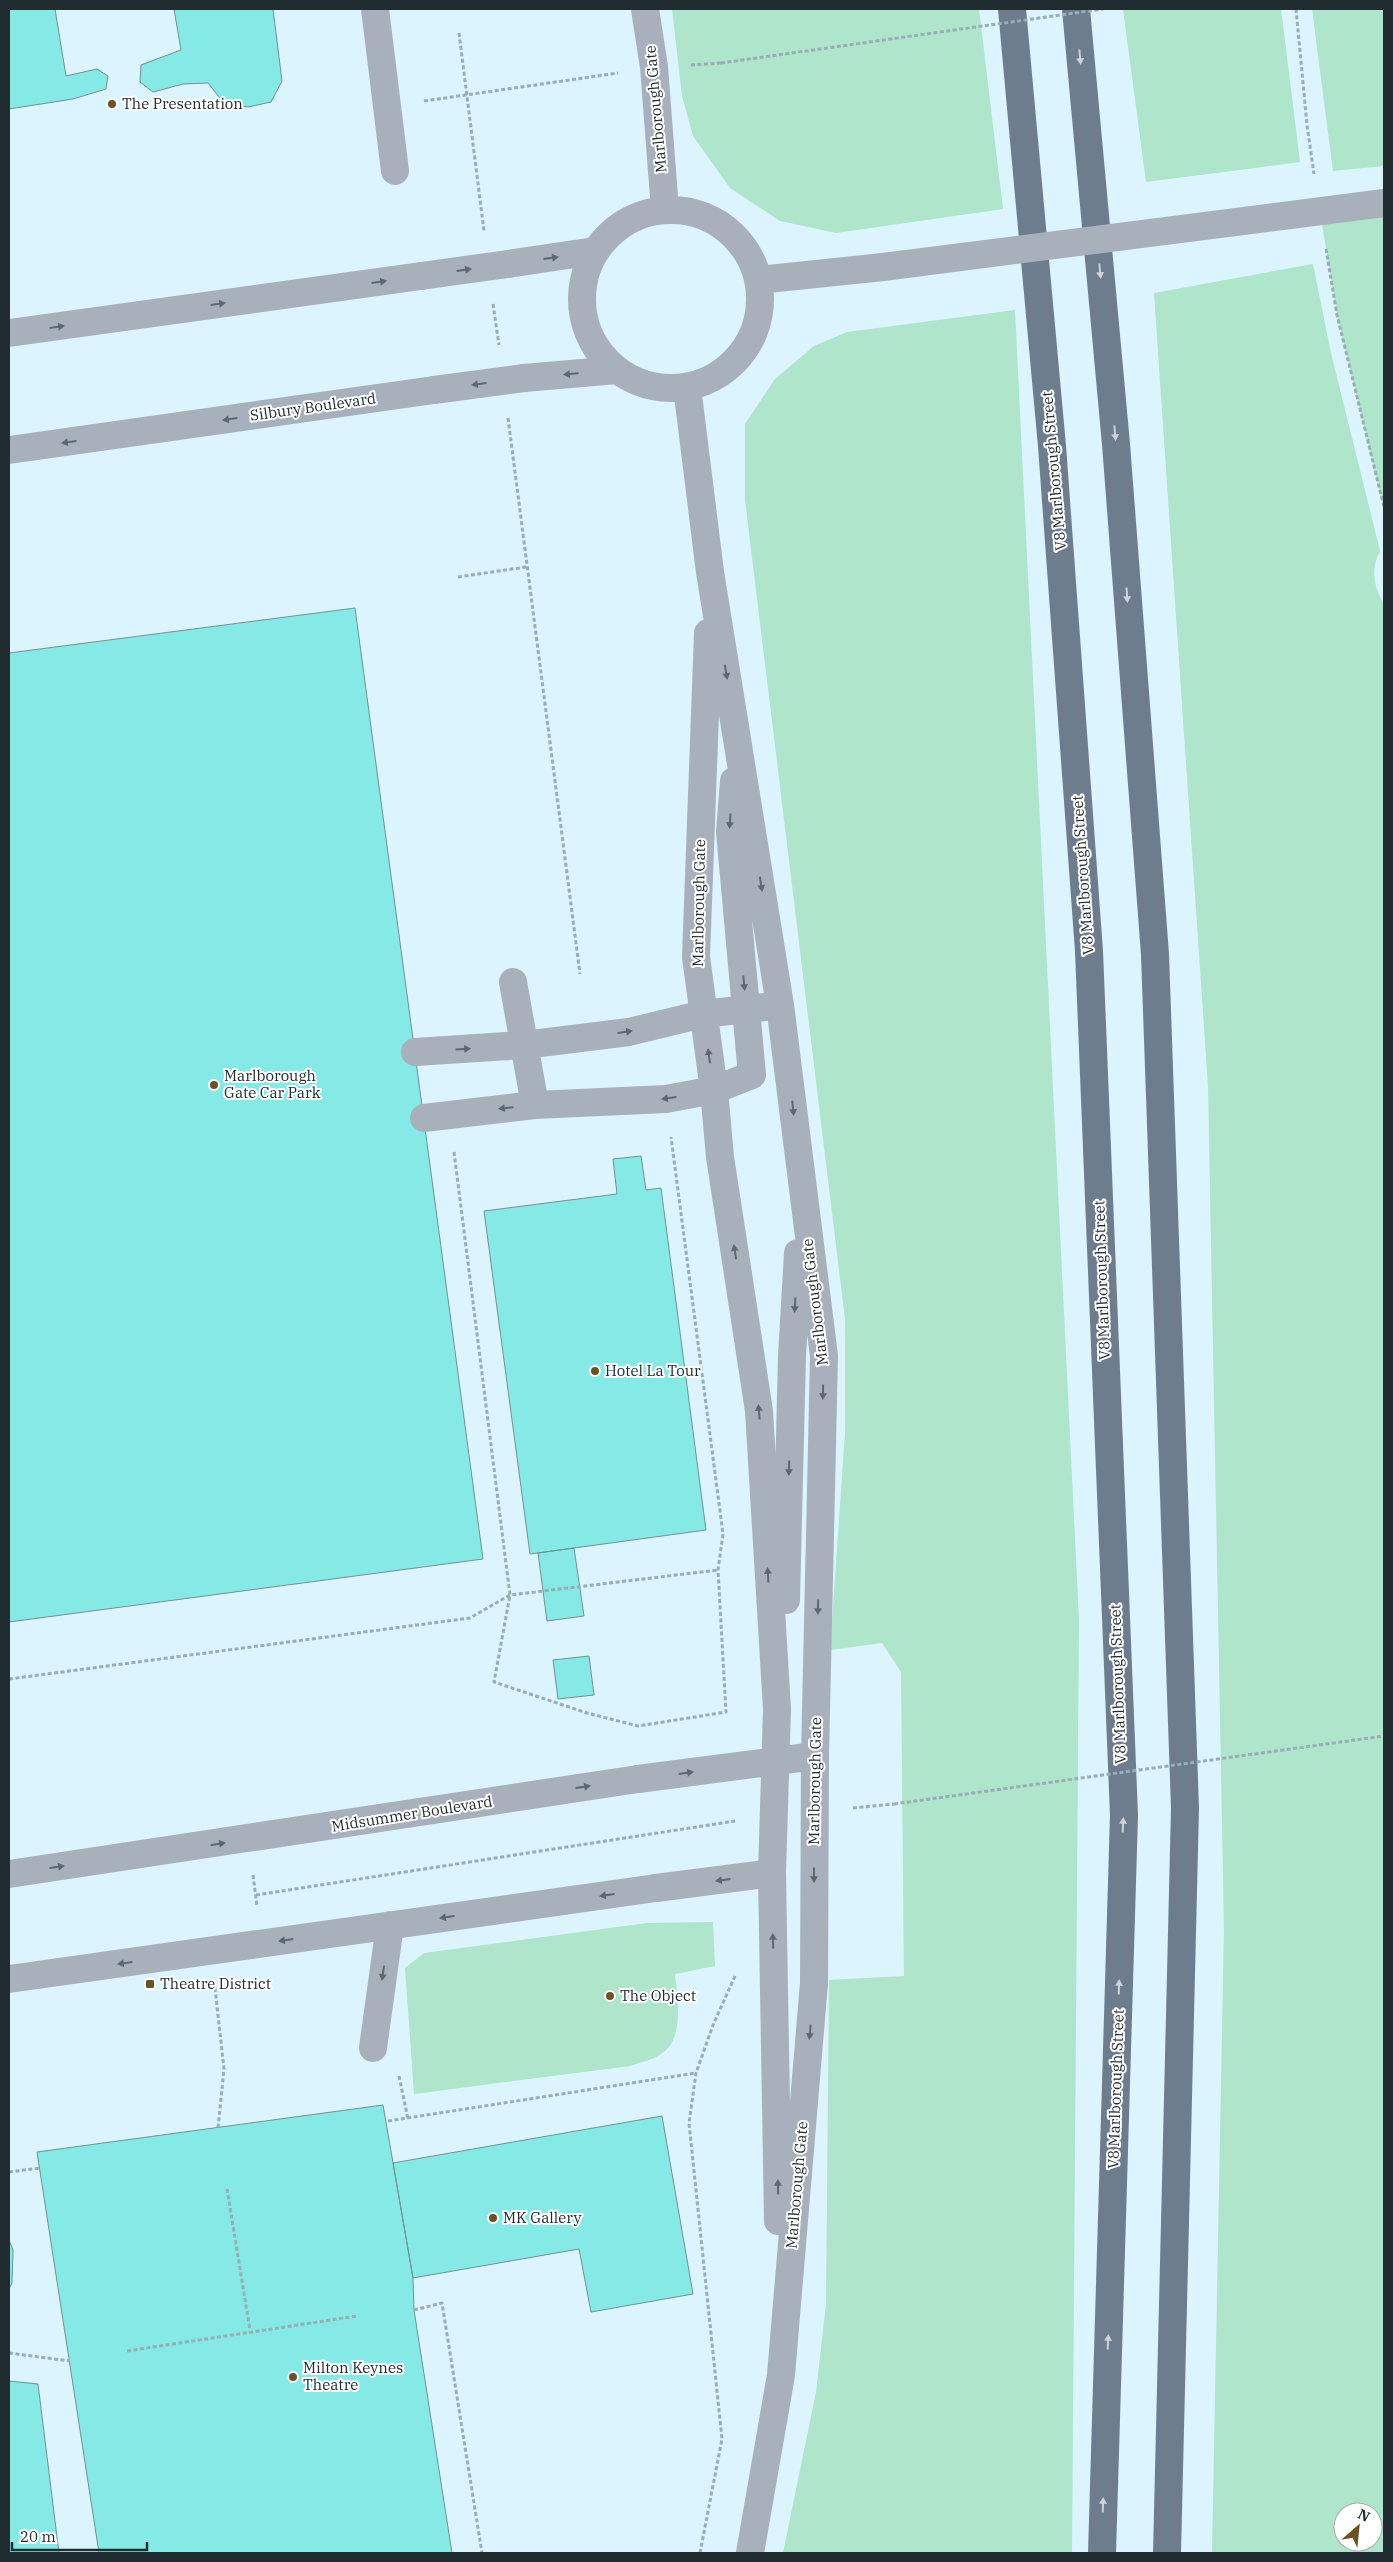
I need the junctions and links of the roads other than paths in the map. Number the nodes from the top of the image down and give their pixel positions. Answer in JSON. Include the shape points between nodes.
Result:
{"nodes":[{"id":1,"x":375,"y":9,"type":"edge"},
{"id":2,"x":645,"y":9,"type":"edge"},
{"id":3,"x":1012,"y":9,"type":"edge"},
{"id":4,"x":1076,"y":9,"type":"edge"},
{"id":5,"x":395,"y":170,"type":"dead end"},
{"id":6,"x":1384,"y":203,"type":"edge"},
{"id":7,"x":665,"y":210,"type":"junction"},
{"id":8,"x":595,"y":252,"type":"junction"},
{"id":9,"x":758,"y":280,"type":"junction"},
{"id":10,"x":9,"y":333,"type":"edge"},
{"id":11,"x":617,"y":370,"type":"junction"},
{"id":12,"x":687,"y":387,"type":"junction"},
{"id":13,"x":9,"y":450,"type":"edge"},
{"id":14,"x":710,"y":572,"type":"junction"},
{"id":15,"x":737,"y":738,"type":"junction"},
{"id":16,"x":513,"y":982,"type":"dead end"},
{"id":17,"x":780,"y":1005,"type":"junction"},
{"id":18,"x":746,"y":1009,"type":"junction"},
{"id":19,"x":703,"y":1014,"type":"junction"},
{"id":20,"x":524,"y":1045,"type":"junction"},
{"id":21,"x":415,"y":1052,"type":"dead end"},
{"id":22,"x":714,"y":1090,"type":"junction"},
{"id":23,"x":535,"y":1105,"type":"junction"},
{"id":24,"x":436,"y":1116,"type":"road end"},
{"id":25,"x":802,"y":1187,"type":"junction"},
{"id":26,"x":778,"y":1659,"type":"junction"},
{"id":27,"x":815,"y":1756,"type":"junction"},
{"id":28,"x":775,"y":1761,"type":"junction"},
{"id":29,"x":772,"y":1873,"type":"junction"},
{"id":30,"x":9,"y":1874,"type":"edge"},
{"id":31,"x":390,"y":1925,"type":"junction"},
{"id":32,"x":9,"y":1979,"type":"edge"},
{"id":33,"x":373,"y":2048,"type":"dead end"},
{"id":34,"x":781,"y":2375,"type":"junction"},
{"id":35,"x":750,"y":2553,"type":"edge"},
{"id":36,"x":1102,"y":2553,"type":"edge"},
{"id":37,"x":1168,"y":2553,"type":"edge"}],
"edges":[{"from":1,"to":5,"type":"street"},
{"from":2,"to":7,"type":"street","name":"Marlborough Gate","via":[[654,68]]},
{"from":36,"to":3,"type":"main road","name":"V8 Marlborough Street","one_way":true,"via":[[1124,1815],[1089,951],[1052,446]]},
{"from":4,"to":37,"type":"main road","one_way":true,"via":[[1116,444],[1156,984],[1185,1808]]},
{"from":6,"to":9,"type":"street","bridge":true},
{"from":7,"to":8,"type":"street","via":[[644,213],[625,222],[608,235]]},
{"from":7,"to":9,"type":"street","via":[[690,212],[714,220],[734,236],[750,256]]},
{"from":10,"to":8,"type":"street","one_way":true,"bridge":true},
{"from":8,"to":11,"type":"street","via":[[585,275],[582,302],[586,328],[599,351]]},
{"from":9,"to":12,"type":"street","via":[[760,309],[752,336],[736,360],[714,377]]},
{"from":11,"to":12,"type":"street","via":[[639,382],[662,388]]},
{"from":11,"to":13,"type":"street","name":"Silbury Boulevard","one_way":true,"bridge":true,"via":[[524,378]]},
{"from":12,"to":14,"type":"street","name":"Marlborough Gate"},
{"from":14,"to":15,"type":"street","name":"Marlborough Gate","one_way":true},
{"from":14,"to":19,"type":"street","name":"Marlborough Gate","via":[[696,957]]},
{"from":15,"to":17,"type":"street","name":"Marlborough Gate","one_way":true},
{"from":15,"to":18,"type":"street","one_way":true,"via":[[730,832]]},
{"from":16,"to":20,"type":"street"},
{"from":17,"to":18,"type":"street"},
{"from":17,"to":25,"type":"street","name":"Marlborough Gate","one_way":true},
{"from":18,"to":19,"type":"street"},
{"from":18,"to":22,"type":"street","via":[[752,1075]]},
{"from":20,"to":19,"type":"street","one_way":true,"via":[[628,1032]]},
{"from":22,"to":19,"type":"street","name":"Marlborough Gate","one_way":true},
{"from":21,"to":20,"type":"street","one_way":true},
{"from":20,"to":23,"type":"street"},
{"from":22,"to":23,"type":"street","one_way":true,"via":[[666,1099]]},
{"from":26,"to":22,"type":"street","name":"Marlborough Gate","one_way":true,"via":[[760,1410],[720,1157]]},
{"from":23,"to":24,"type":"street","one_way":true},
{"from":25,"to":26,"type":"street","name":"Marlborough Gate","one_way":true},
{"from":25,"to":27,"type":"street","name":"Marlborough Gate","one_way":true,"via":[[824,1356]]},
{"from":26,"to":28,"type":"street","name":"Marlborough Gate","bridge":true},
{"from":27,"to":28,"type":"street","name":"Midsummer Boulevard","bridge":true},
{"from":27,"to":34,"type":"street","name":"Marlborough Gate","one_way":true,"bridge":true,"via":[[814,1983]]},
{"from":28,"to":29,"type":"street","name":"Marlborough Gate","bridge":true},
{"from":30,"to":28,"type":"street","name":"Midsummer Boulevard","one_way":true,"bridge":true},
{"from":29,"to":31,"type":"street","one_way":true,"bridge":true},
{"from":34,"to":29,"type":"street","name":"Marlborough Gate","one_way":true,"bridge":true},
{"from":31,"to":32,"type":"street","one_way":true},
{"from":31,"to":33,"type":"street","one_way":true},
{"from":34,"to":35,"type":"street","name":"Marlborough Gate"}]}
